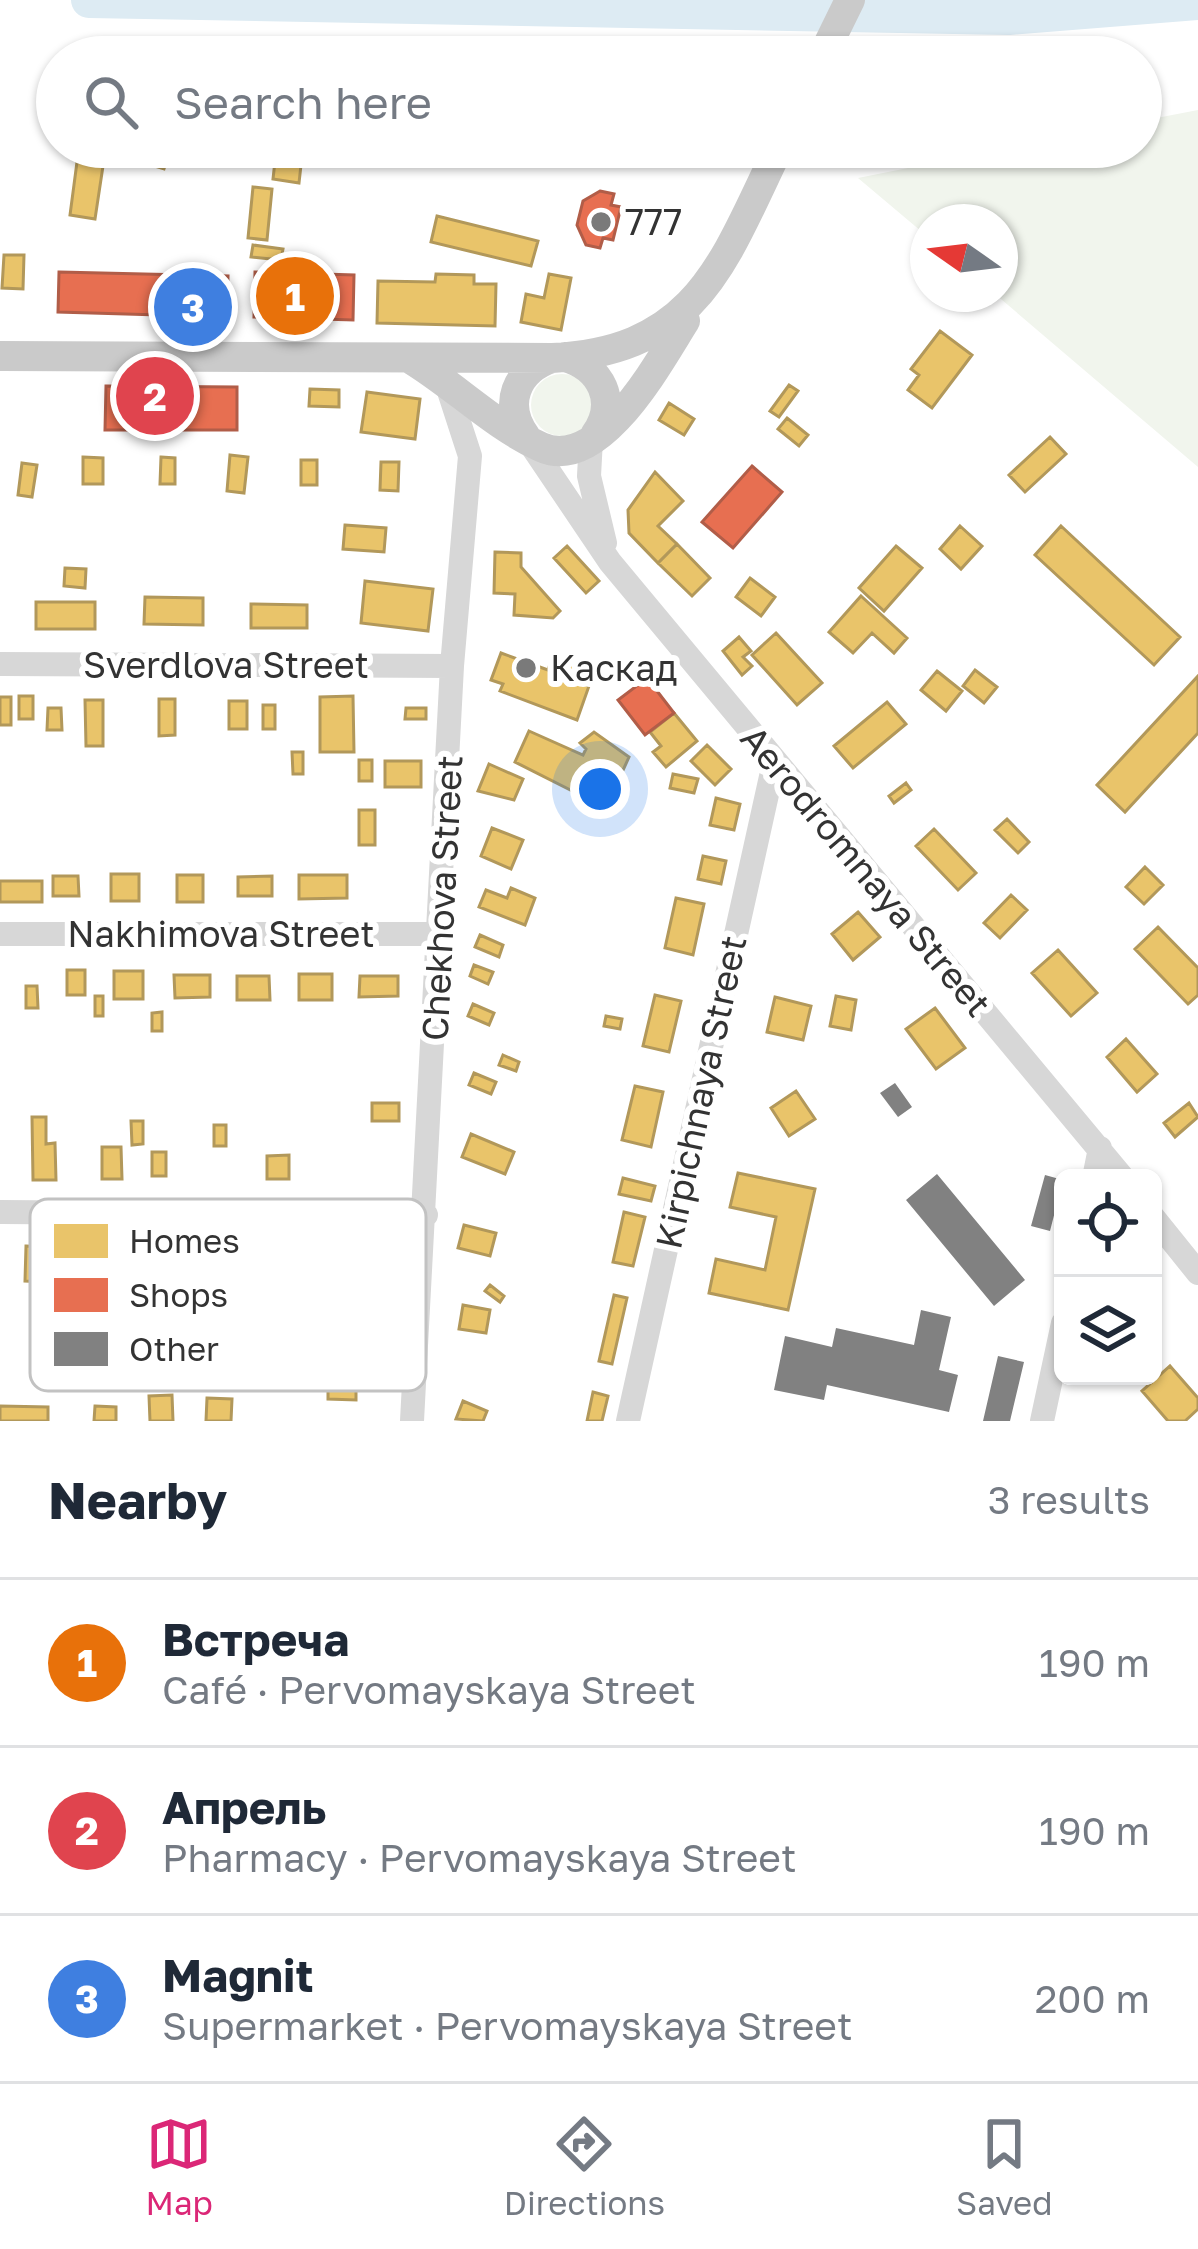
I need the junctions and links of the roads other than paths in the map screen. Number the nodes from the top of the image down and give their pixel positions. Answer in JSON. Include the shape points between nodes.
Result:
{"nodes":[{"id":1,"x":850,"y":0,"type":"edge"},
{"id":2,"x":832,"y":36,"type":"edge"},
{"id":3,"x":768,"y":168,"type":"edge"},
{"id":4,"x":698,"y":300,"type":"junction"},
{"id":5,"x":404,"y":355,"type":"junction"},
{"id":6,"x":0,"y":356,"type":"edge"},
{"id":7,"x":558,"y":357,"type":"junction"},
{"id":8,"x":445,"y":379,"type":"junction"},
{"id":9,"x":527,"y":439,"type":"junction"},
{"id":10,"x":591,"y":439,"type":"junction"},
{"id":11,"x":610,"y":562,"type":"junction"},
{"id":12,"x":0,"y":664,"type":"edge"},
{"id":13,"x":452,"y":666,"type":"junction"},
{"id":14,"x":774,"y":763,"type":"junction"},
{"id":15,"x":0,"y":934,"type":"edge"},
{"id":16,"x":442,"y":934,"type":"junction"},
{"id":17,"x":1100,"y":1148,"type":"junction"},
{"id":18,"x":1096,"y":1169,"type":"edge"},
{"id":19,"x":1116,"y":1169,"type":"edge"},
{"id":20,"x":0,"y":1212,"type":"edge"},
{"id":21,"x":30,"y":1212,"type":"edge"},
{"id":22,"x":426,"y":1215,"type":"edge"},
{"id":23,"x":1162,"y":1228,"type":"edge"},
{"id":24,"x":1198,"y":1273,"type":"edge"},
{"id":25,"x":1054,"y":1365,"type":"edge"},
{"id":26,"x":414,"y":1391,"type":"edge"},
{"id":27,"x":412,"y":1421,"type":"edge"},
{"id":28,"x":628,"y":1421,"type":"edge"},
{"id":29,"x":1042,"y":1421,"type":"edge"}],
"edges":[{"from":1,"to":2,"type":"main road"},
{"from":3,"to":4,"type":"main road"},
{"from":4,"to":7,"type":"main road","via":[[640,343]]},
{"from":4,"to":10,"type":"main road","via":[[637,397]]},
{"from":5,"to":6,"type":"main road"},
{"from":5,"to":7,"type":"main road"},
{"from":5,"to":8,"type":"main road"},
{"from":7,"to":9,"type":"main road","via":[[538,362],[517,384],[513,413]]},
{"from":7,"to":10,"type":"main road","via":[[592,370],[602,383],[606,413]]},
{"from":8,"to":9,"type":"main road"},
{"from":8,"to":13,"type":"street","name":"Chekhova Street","via":[[470,455]]},
{"from":9,"to":10,"type":"main road","via":[[566,451]]},
{"from":9,"to":11,"type":"street","name":"Aerodromnaya Street"},
{"from":10,"to":11,"type":"street","name":"Aerodromnaya Street","via":[[589,476]]},
{"from":11,"to":14,"type":"street","name":"Aerodromnaya Street"},
{"from":12,"to":13,"type":"street","name":"Sverdlova Street"},
{"from":13,"to":16,"type":"street","name":"Chekhova Street"},
{"from":14,"to":17,"type":"street","name":"Aerodromnaya Street"},
{"from":14,"to":28,"type":"street","name":"Kirpichnaya Street"},
{"from":15,"to":16,"type":"street","name":"Nakhimova Street"},
{"from":16,"to":22,"type":"street","name":"Chekhova Street"},
{"from":17,"to":18,"type":"street"},
{"from":17,"to":19,"type":"street","name":"Aerodromnaya Street"},
{"from":20,"to":21,"type":"street"},
{"from":23,"to":24,"type":"street"},
{"from":25,"to":29,"type":"street"},
{"from":26,"to":27,"type":"street","name":"Chekhova Street"}]}
